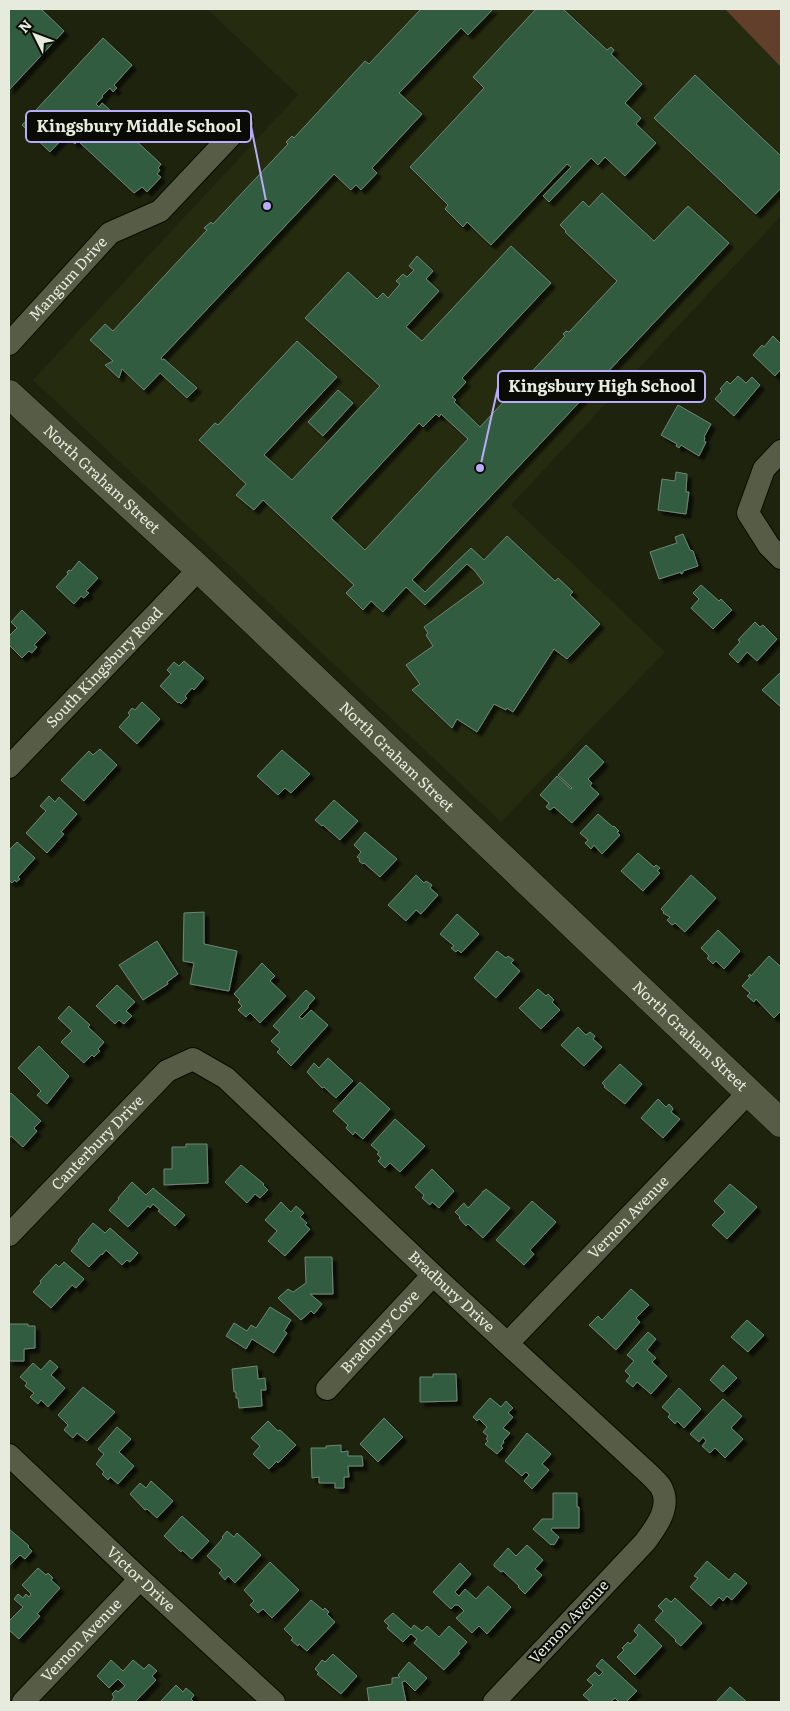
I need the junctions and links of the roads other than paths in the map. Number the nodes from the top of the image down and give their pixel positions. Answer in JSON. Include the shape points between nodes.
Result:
{"nodes":[{"id":1,"x":242,"y":124,"type":"dead end"},
{"id":2,"x":9,"y":344,"type":"edge"},
{"id":3,"x":9,"y":394,"type":"edge"},
{"id":4,"x":781,"y":451,"type":"edge"},
{"id":5,"x":781,"y":558,"type":"edge"},
{"id":6,"x":199,"y":569,"type":"junction"},
{"id":7,"x":9,"y":767,"type":"edge"},
{"id":8,"x":193,"y":1059,"type":"joint"},
{"id":9,"x":749,"y":1092,"type":"junction"},
{"id":10,"x":781,"y":1123,"type":"edge"},
{"id":11,"x":9,"y":1235,"type":"edge"},
{"id":12,"x":433,"y":1274,"type":"junction"},
{"id":13,"x":508,"y":1343,"type":"junction"},
{"id":14,"x":327,"y":1389,"type":"dead end"},
{"id":15,"x":9,"y":1455,"type":"edge"},
{"id":16,"x":645,"y":1542,"type":"joint"},
{"id":17,"x":140,"y":1579,"type":"junction"},
{"id":18,"x":23,"y":1702,"type":"edge"},
{"id":19,"x":274,"y":1702,"type":"edge"},
{"id":20,"x":494,"y":1702,"type":"edge"}],
"edges":[{"from":1,"to":2,"type":"street","name":"Mangum Drive","via":[[160,211],[110,233]]},
{"from":3,"to":6,"type":"main road","name":"North Graham Street"},
{"from":4,"to":5,"type":"street","via":[[764,469],[748,513],[768,546]]},
{"from":6,"to":7,"type":"street","name":"South Kingsbury Road"},
{"from":6,"to":9,"type":"main road","name":"North Graham Street"},
{"from":8,"to":11,"type":"street","name":"Canterbury Drive","via":[[167,1071]]},
{"from":8,"to":12,"type":"street","name":"Bradbury Drive","via":[[226,1078]]},
{"from":9,"to":10,"type":"main road","name":"North Graham Street"},
{"from":9,"to":13,"type":"street","name":"Vernon Avenue"},
{"from":12,"to":13,"type":"street","name":"Bradbury Drive"},
{"from":12,"to":14,"type":"street","name":"Bradbury Cove"},
{"from":13,"to":16,"type":"street","name":"Bradbury Drive","via":[[662,1488],[666,1505],[659,1524]]},
{"from":15,"to":17,"type":"street","name":"Victor Drive"},
{"from":16,"to":20,"type":"street","name":"Vernon Avenue"},
{"from":17,"to":18,"type":"street","name":"Vernon Avenue"},
{"from":17,"to":19,"type":"street","name":"Victor Drive"}]}
